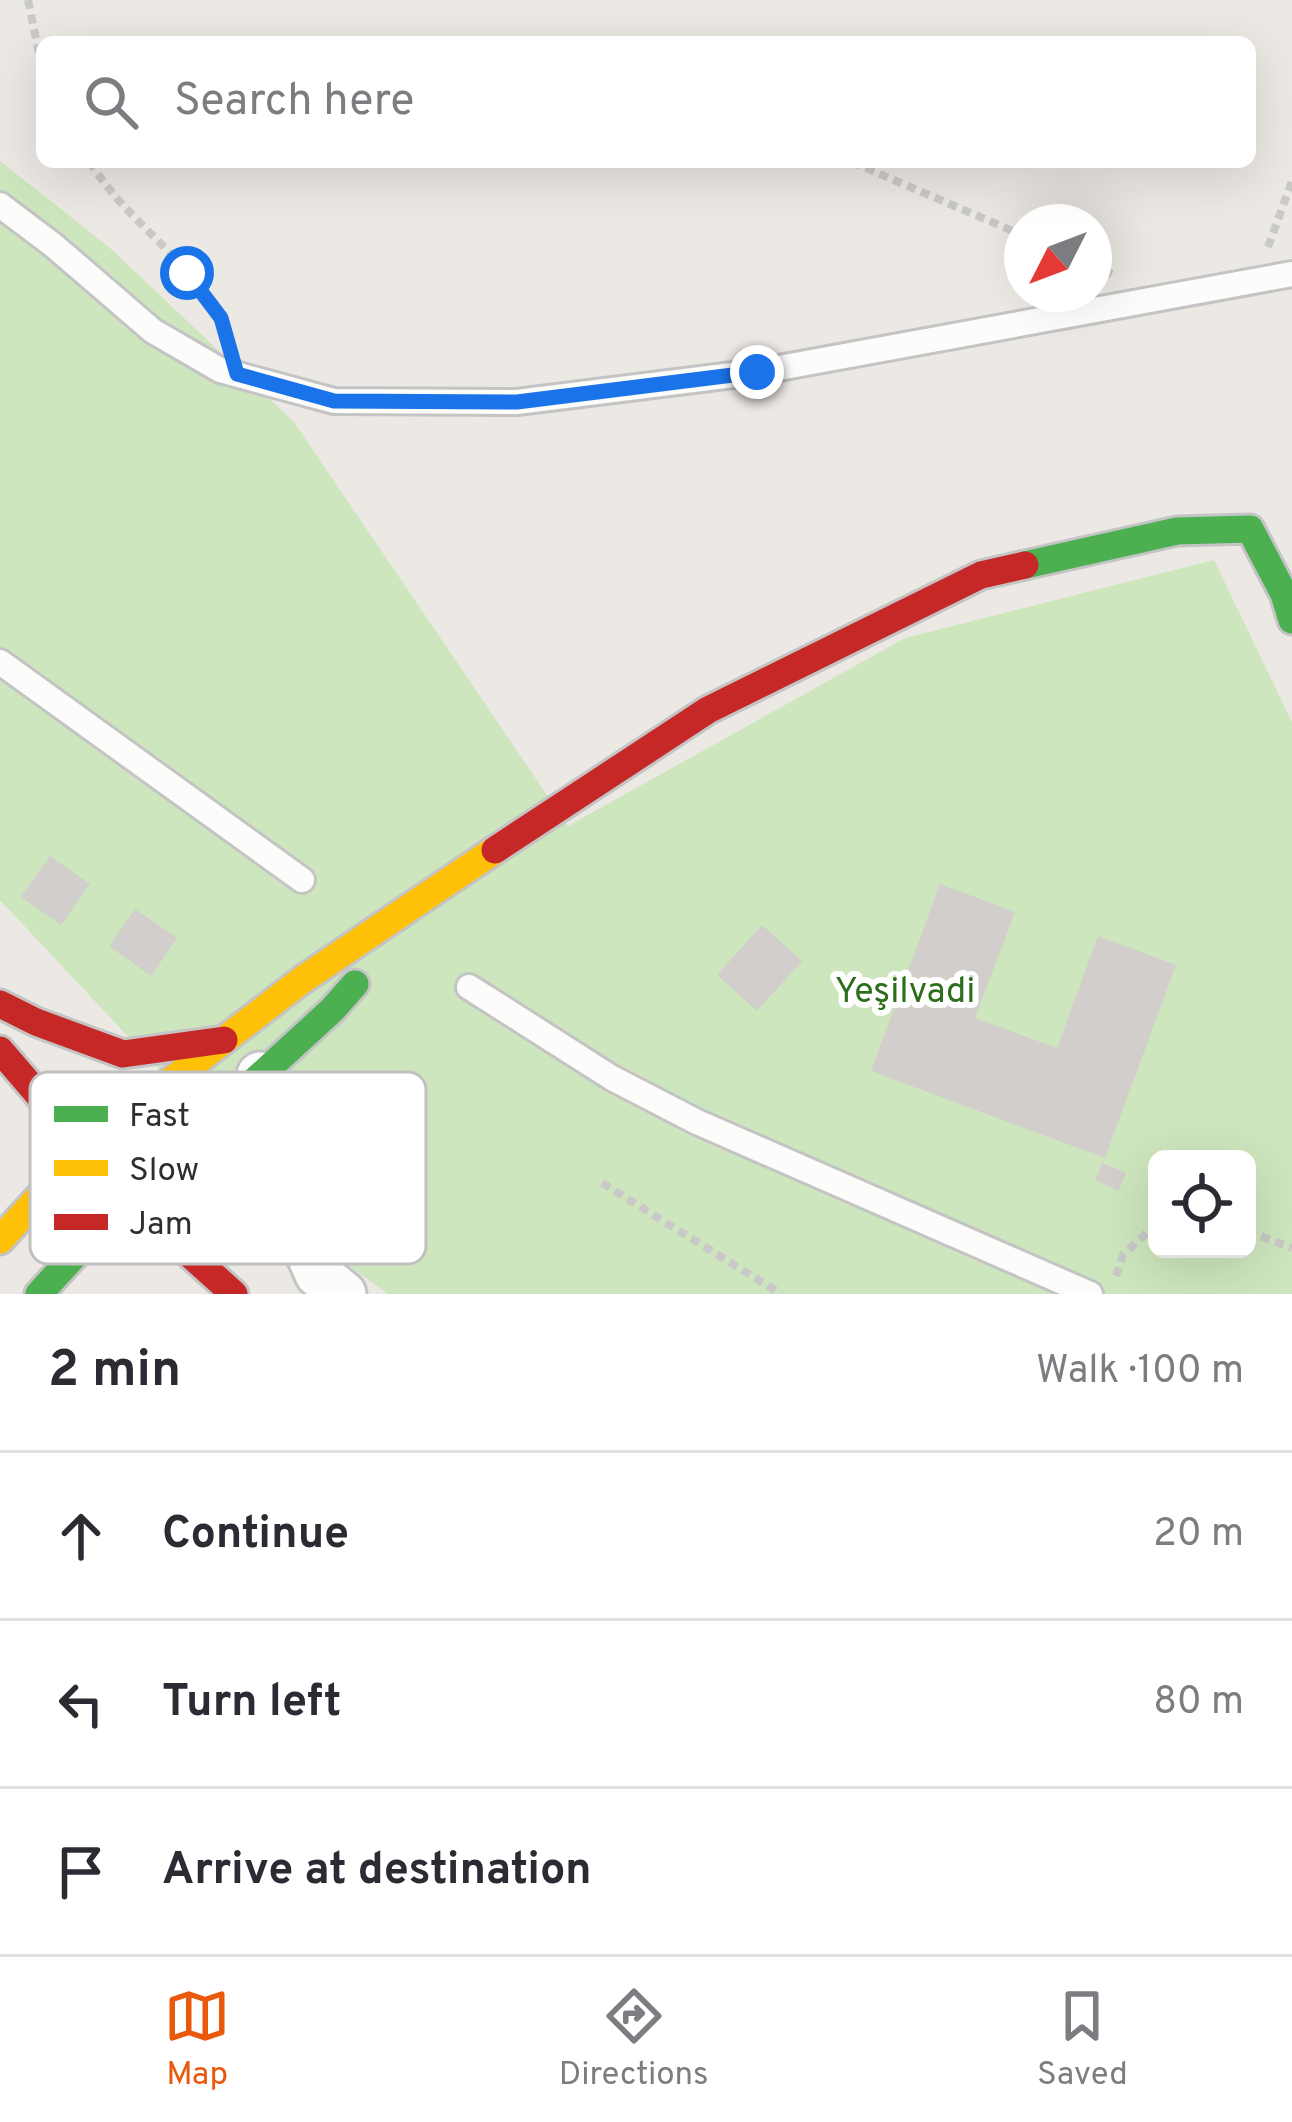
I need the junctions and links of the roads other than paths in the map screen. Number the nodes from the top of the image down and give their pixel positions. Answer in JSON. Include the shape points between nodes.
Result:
{"nodes":[{"id":1,"x":0,"y":205,"type":"edge"},
{"id":2,"x":1292,"y":274,"type":"edge"},
{"id":3,"x":1292,"y":620,"type":"edge"},
{"id":4,"x":0,"y":662,"type":"edge"},
{"id":5,"x":450,"y":879,"type":"junction"},
{"id":6,"x":302,"y":880,"type":"dead end"},
{"id":7,"x":469,"y":987,"type":"dead end"},
{"id":8,"x":0,"y":1004,"type":"edge"},
{"id":9,"x":224,"y":1040,"type":"junction"},
{"id":10,"x":0,"y":1050,"type":"edge"},
{"id":11,"x":183,"y":1072,"type":"edge"},
{"id":12,"x":263,"y":1072,"type":"edge"},
{"id":13,"x":30,"y":1085,"type":"edge"},
{"id":14,"x":201,"y":1264,"type":"edge"},
{"id":15,"x":314,"y":1264,"type":"edge"},
{"id":16,"x":234,"y":1294,"type":"edge"},
{"id":17,"x":343,"y":1294,"type":"edge"},
{"id":18,"x":1090,"y":1294,"type":"edge"}],
"edges":[{"from":1,"to":2,"type":"lane","via":[[153,331],[220,370],[334,401],[517,402],[757,372]]},
{"from":3,"to":5,"type":"street","via":[[1250,529],[1177,531],[981,575],[708,710]]},
{"from":4,"to":6,"type":"lane"},
{"from":5,"to":9,"type":"street"},
{"from":5,"to":12,"type":"street","via":[[333,1009]]},
{"from":7,"to":18,"type":"lane","via":[[697,1123]]},
{"from":8,"to":9,"type":"street","via":[[123,1054]]},
{"from":9,"to":11,"type":"street"},
{"from":10,"to":13,"type":"street"},
{"from":14,"to":16,"type":"street"},
{"from":15,"to":17,"type":"street"}]}
